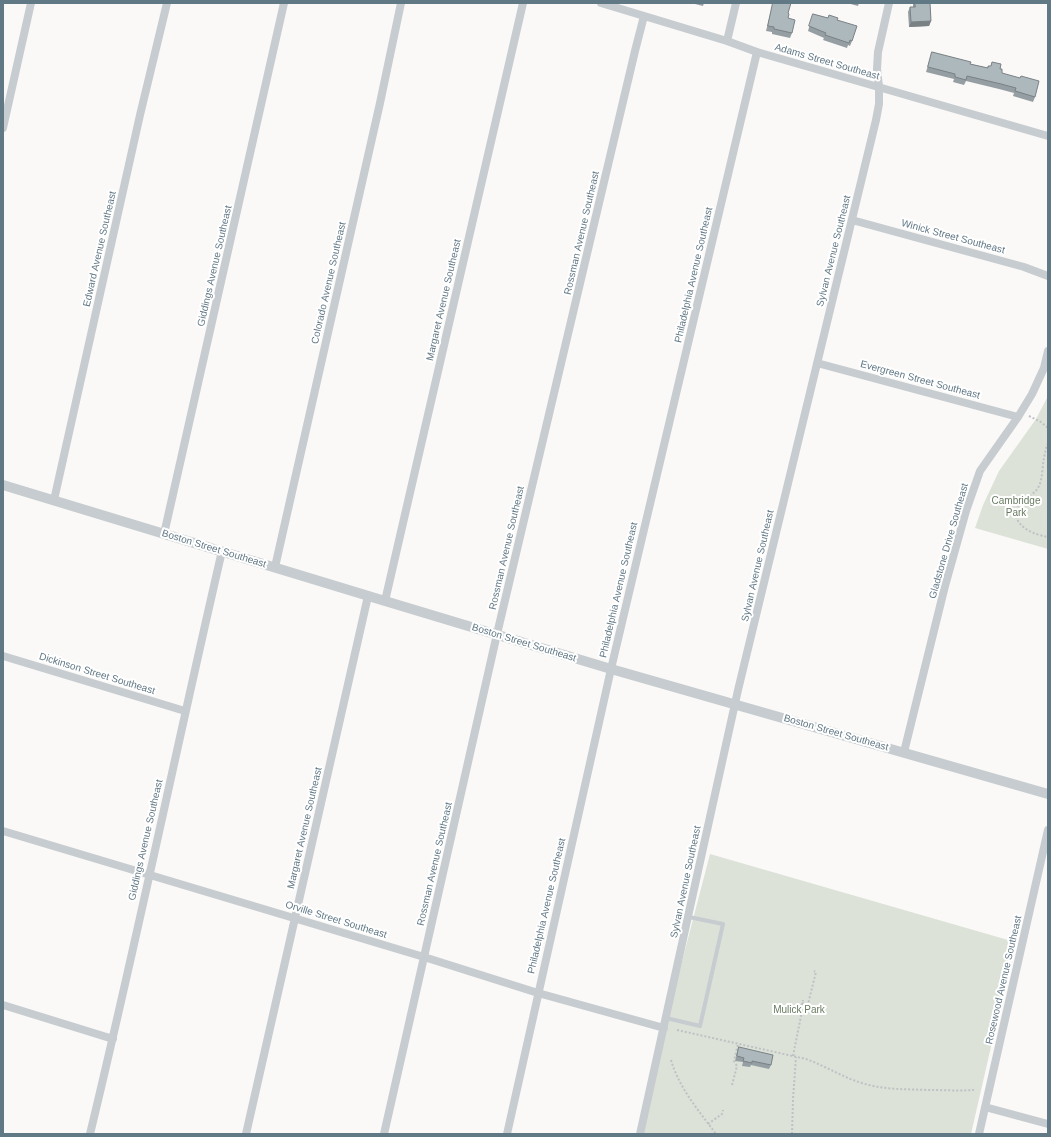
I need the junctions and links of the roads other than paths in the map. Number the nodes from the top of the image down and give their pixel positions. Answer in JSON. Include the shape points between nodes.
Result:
{"nodes":[{"id":1,"x":31,"y":3,"type":"edge"},
{"id":2,"x":167,"y":3,"type":"edge"},
{"id":3,"x":284,"y":3,"type":"edge"},
{"id":4,"x":401,"y":3,"type":"edge"},
{"id":5,"x":523,"y":3,"type":"edge"},
{"id":6,"x":602,"y":3,"type":"edge"},
{"id":7,"x":736,"y":3,"type":"edge"},
{"id":8,"x":890,"y":3,"type":"edge"},
{"id":9,"x":644,"y":16,"type":"junction"},
{"id":10,"x":727,"y":41,"type":"junction"},
{"id":11,"x":758,"y":52,"type":"junction"},
{"id":12,"x":879,"y":87,"type":"junction"},
{"id":13,"x":3,"y":128,"type":"edge"},
{"id":14,"x":1048,"y":136,"type":"edge"},
{"id":15,"x":852,"y":220,"type":"junction"},
{"id":16,"x":1048,"y":276,"type":"edge"},
{"id":17,"x":1048,"y":351,"type":"edge"},
{"id":18,"x":817,"y":363,"type":"junction"},
{"id":19,"x":1020,"y":415,"type":"junction"},
{"id":20,"x":3,"y":485,"type":"edge"},
{"id":21,"x":54,"y":500,"type":"junction"},
{"id":22,"x":164,"y":534,"type":"junction"},
{"id":23,"x":222,"y":551,"type":"junction"},
{"id":24,"x":275,"y":567,"type":"junction"},
{"id":25,"x":368,"y":596,"type":"junction"},
{"id":26,"x":385,"y":602,"type":"junction"},
{"id":27,"x":497,"y":634,"type":"junction"},
{"id":28,"x":3,"y":656,"type":"edge"},
{"id":29,"x":611,"y":669,"type":"junction"},
{"id":30,"x":735,"y":704,"type":"junction"},
{"id":31,"x":185,"y":711,"type":"junction"},
{"id":32,"x":904,"y":752,"type":"junction"},
{"id":33,"x":1048,"y":794,"type":"edge"},
{"id":34,"x":1048,"y":830,"type":"edge"},
{"id":35,"x":3,"y":831,"type":"edge"},
{"id":36,"x":149,"y":874,"type":"junction"},
{"id":37,"x":689,"y":917,"type":"junction"},
{"id":38,"x":295,"y":918,"type":"junction"},
{"id":39,"x":424,"y":957,"type":"junction"},
{"id":40,"x":538,"y":993,"type":"junction"},
{"id":41,"x":3,"y":1005,"type":"edge"},
{"id":42,"x":666,"y":1018,"type":"junction"},
{"id":43,"x":664,"y":1028,"type":"junction"},
{"id":44,"x":113,"y":1039,"type":"junction"},
{"id":45,"x":985,"y":1107,"type":"junction"},
{"id":46,"x":1048,"y":1124,"type":"edge"},
{"id":47,"x":90,"y":1134,"type":"edge"},
{"id":48,"x":246,"y":1134,"type":"edge"},
{"id":49,"x":384,"y":1134,"type":"edge"},
{"id":50,"x":507,"y":1134,"type":"edge"},
{"id":51,"x":640,"y":1134,"type":"edge"},
{"id":52,"x":979,"y":1134,"type":"edge"}],
"edges":[{"from":1,"to":13,"type":"street"},
{"from":2,"to":21,"type":"street","name":"Edward Avenue Southeast"},
{"from":3,"to":22,"type":"street","name":"Giddings Avenue Southeast"},
{"from":4,"to":24,"type":"street","name":"Colorado Avenue Southeast"},
{"from":5,"to":26,"type":"street","name":"Margaret Avenue Southeast"},
{"from":6,"to":9,"type":"street","name":"Adams Street Southeast"},
{"from":7,"to":10,"type":"street"},
{"from":8,"to":12,"type":"street","name":"Sylvan Avenue Southeast","via":[[878,52]]},
{"from":9,"to":10,"type":"street","name":"Adams Street Southeast"},
{"from":9,"to":27,"type":"street","name":"Rossman Avenue Southeast"},
{"from":10,"to":11,"type":"street","name":"Adams Street Southeast"},
{"from":11,"to":12,"type":"street","name":"Adams Street Southeast"},
{"from":11,"to":29,"type":"street","name":"Philadelphia Avenue Southeast"},
{"from":12,"to":14,"type":"street","name":"Adams Street Southeast"},
{"from":12,"to":15,"type":"street","name":"Sylvan Avenue Southeast","via":[[876,120]]},
{"from":15,"to":16,"type":"street","name":"Winick Street Southeast","via":[[1024,267]]},
{"from":15,"to":18,"type":"street","name":"Sylvan Avenue Southeast"},
{"from":17,"to":19,"type":"street","name":"Gladstone Drive Southeast","via":[[1044,368]]},
{"from":18,"to":19,"type":"street","name":"Evergreen Street Southeast"},
{"from":18,"to":30,"type":"street","name":"Sylvan Avenue Southeast"},
{"from":19,"to":32,"type":"street","name":"Gladstone Drive Southeast","via":[[980,471],[966,511]]},
{"from":20,"to":21,"type":"street","name":"Boston Street Southeast"},
{"from":21,"to":22,"type":"street","name":"Boston Street Southeast"},
{"from":22,"to":23,"type":"street","name":"Boston Street Southeast"},
{"from":23,"to":24,"type":"street","name":"Boston Street Southeast"},
{"from":23,"to":31,"type":"street","name":"Giddings Avenue Southeast"},
{"from":24,"to":25,"type":"street","name":"Boston Street Southeast"},
{"from":25,"to":26,"type":"street","name":"Boston Street Southeast"},
{"from":25,"to":38,"type":"street","name":"Margaret Avenue Southeast"},
{"from":26,"to":27,"type":"street","name":"Boston Street Southeast"},
{"from":27,"to":29,"type":"street","name":"Boston Street Southeast"},
{"from":27,"to":39,"type":"street","name":"Rossman Avenue Southeast"},
{"from":28,"to":31,"type":"street","name":"Dickinson Street Southeast"},
{"from":29,"to":30,"type":"street","name":"Boston Street Southeast"},
{"from":29,"to":40,"type":"street","name":"Philadelphia Avenue Southeast"},
{"from":30,"to":32,"type":"street","name":"Boston Street Southeast"},
{"from":30,"to":37,"type":"street","name":"Sylvan Avenue Southeast"},
{"from":31,"to":36,"type":"street","name":"Giddings Avenue Southeast"},
{"from":32,"to":33,"type":"street","name":"Boston Street Southeast"},
{"from":34,"to":45,"type":"street","name":"Rosewood Avenue Southeast"},
{"from":35,"to":36,"type":"street","name":"Orville Street Southeast"},
{"from":36,"to":38,"type":"street","name":"Orville Street Southeast"},
{"from":36,"to":44,"type":"street","name":"Giddings Avenue Southeast"},
{"from":37,"to":42,"type":"street","name":"Sylvan Avenue Southeast"},
{"from":37,"to":42,"type":"lane","via":[[722,924],[700,1026]]},
{"from":38,"to":39,"type":"street","name":"Orville Street Southeast"},
{"from":38,"to":48,"type":"street","name":"Margaret Avenue Southeast"},
{"from":39,"to":40,"type":"street","name":"Orville Street Southeast"},
{"from":39,"to":49,"type":"street","name":"Rossman Avenue Southeast"},
{"from":40,"to":43,"type":"street","name":"Orville Street Southeast"},
{"from":40,"to":50,"type":"street","name":"Philadelphia Avenue Southeast"},
{"from":41,"to":44,"type":"street"},
{"from":42,"to":43,"type":"street","name":"Sylvan Avenue Southeast"},
{"from":43,"to":51,"type":"street","name":"Sylvan Avenue Southeast"},
{"from":44,"to":47,"type":"street","name":"Giddings Avenue Southeast"},
{"from":45,"to":46,"type":"street"},
{"from":45,"to":52,"type":"street","name":"Rosewood Avenue Southeast"}]}
